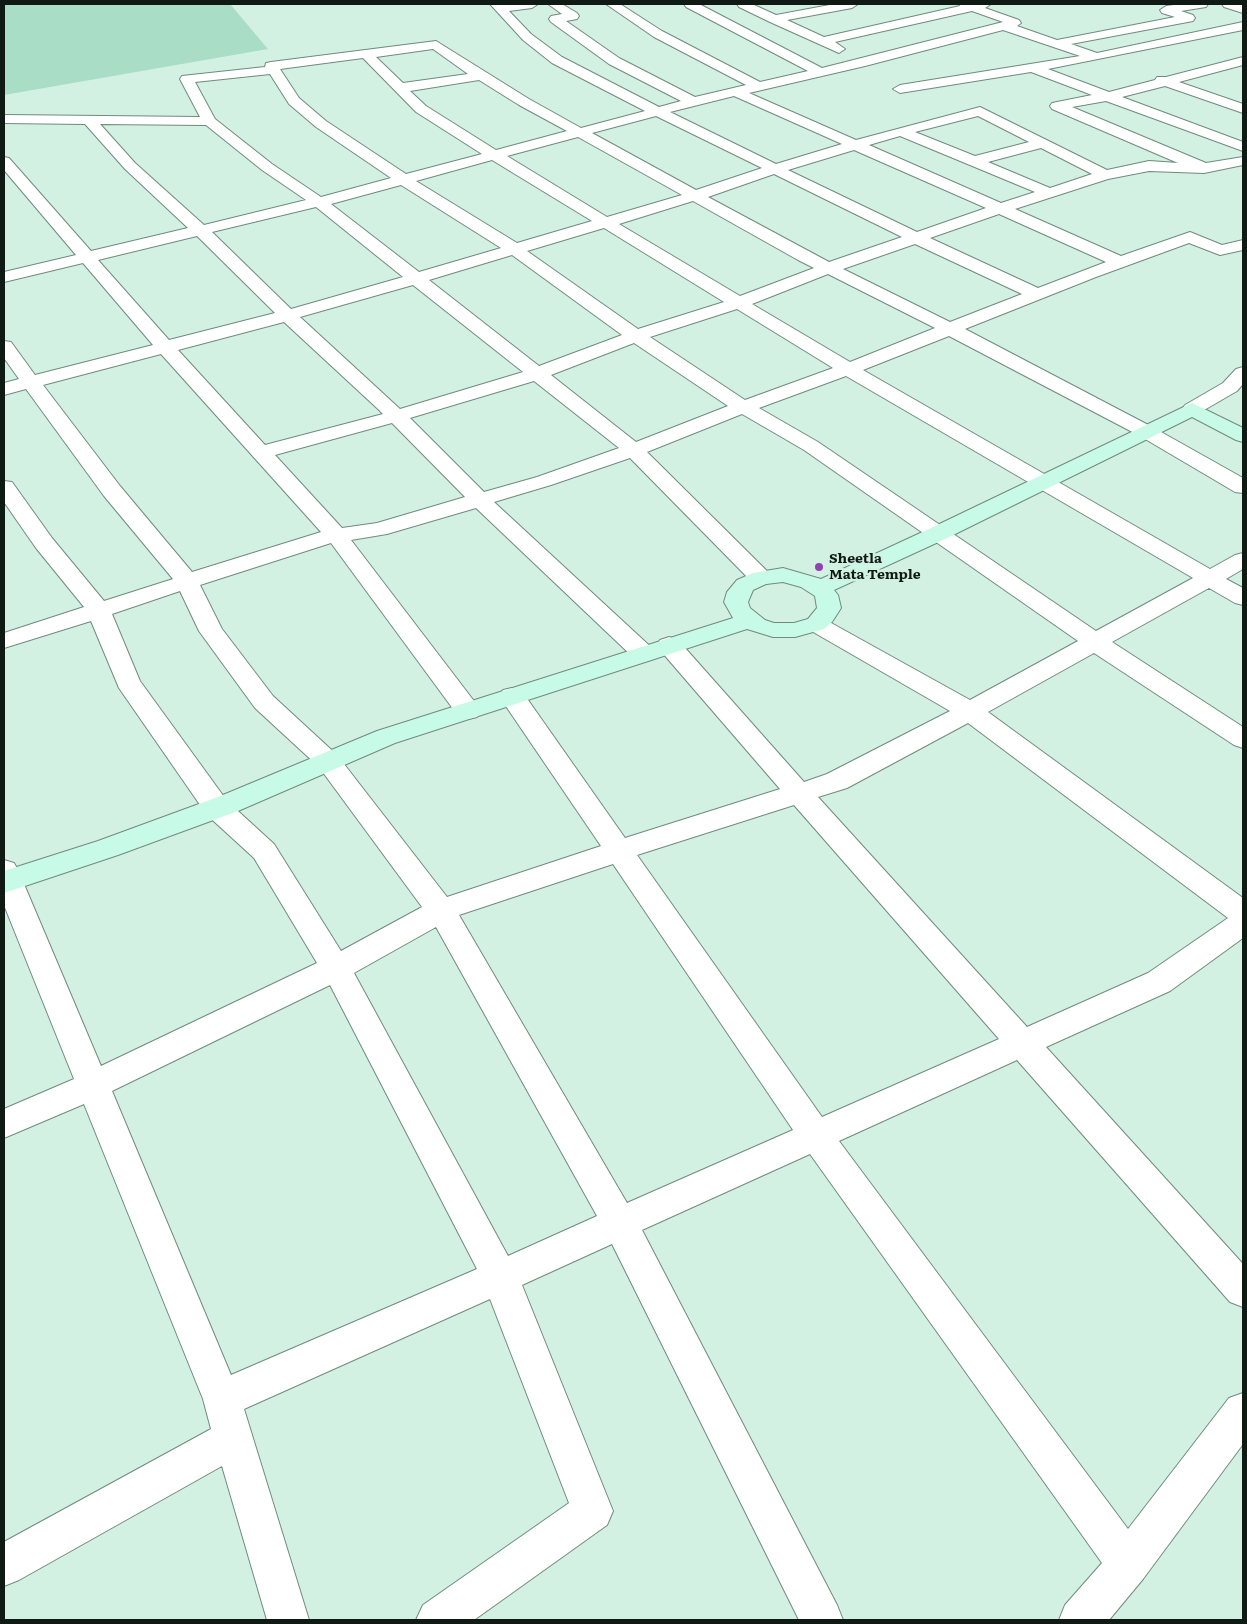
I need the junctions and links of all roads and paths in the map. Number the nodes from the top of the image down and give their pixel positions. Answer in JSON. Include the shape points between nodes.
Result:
{"nodes":[{"id":1,"x":532,"y":4,"type":"edge"},
{"id":2,"x":554,"y":4,"type":"edge"},
{"id":3,"x":612,"y":4,"type":"edge"},
{"id":4,"x":690,"y":4,"type":"edge"},
{"id":5,"x":743,"y":4,"type":"edge"},
{"id":6,"x":852,"y":4,"type":"edge"},
{"id":7,"x":1202,"y":4,"type":"edge"},
{"id":8,"x":1228,"y":4,"type":"edge"},
{"id":9,"x":976,"y":5,"type":"edge"},
{"id":10,"x":499,"y":6,"type":"edge"},
{"id":11,"x":1243,"y":9,"type":"edge"},
{"id":12,"x":774,"y":19,"type":"junction"},
{"id":13,"x":1004,"y":26,"type":"junction"},
{"id":14,"x":1243,"y":26,"type":"edge"},
{"id":15,"x":824,"y":41,"type":"junction"},
{"id":16,"x":1058,"y":43,"type":"junction"},
{"id":17,"x":366,"y":54,"type":"junction"},
{"id":18,"x":1096,"y":57,"type":"junction"},
{"id":19,"x":614,"y":61,"type":"junction"},
{"id":20,"x":1243,"y":61,"type":"edge"},
{"id":21,"x":862,"y":63,"type":"junction"},
{"id":22,"x":1122,"y":66,"type":"dead end"},
{"id":23,"x":1032,"y":68,"type":"junction"},
{"id":24,"x":274,"y":70,"type":"junction"},
{"id":25,"x":573,"y":70,"type":"junction"},
{"id":26,"x":820,"y":72,"type":"junction"},
{"id":27,"x":1139,"y":72,"type":"dead end"},
{"id":28,"x":875,"y":74,"type":"dead end"},
{"id":29,"x":481,"y":76,"type":"junction"},
{"id":30,"x":1165,"y":81,"type":"junction"},
{"id":31,"x":759,"y":87,"type":"junction"},
{"id":32,"x":400,"y":88,"type":"junction"},
{"id":33,"x":736,"y":92,"type":"junction"},
{"id":34,"x":1109,"y":96,"type":"junction"},
{"id":35,"x":915,"y":99,"type":"dead end"},
{"id":36,"x":1243,"y":99,"type":"edge"},
{"id":37,"x":694,"y":102,"type":"junction"},
{"id":38,"x":1229,"y":103,"type":"junction"},
{"id":39,"x":930,"y":109,"type":"dead end"},
{"id":40,"x":1243,"y":109,"type":"edge"},
{"id":41,"x":657,"y":112,"type":"junction"},
{"id":42,"x":946,"y":118,"type":"junction"},
{"id":43,"x":4,"y":119,"type":"edge"},
{"id":44,"x":88,"y":119,"type":"junction"},
{"id":45,"x":209,"y":122,"type":"junction"},
{"id":46,"x":901,"y":131,"type":"junction"},
{"id":47,"x":580,"y":132,"type":"junction"},
{"id":48,"x":1042,"y":143,"type":"junction"},
{"id":49,"x":855,"y":145,"type":"junction"},
{"id":50,"x":1243,"y":147,"type":"edge"},
{"id":51,"x":494,"y":155,"type":"junction"},
{"id":52,"x":4,"y":161,"type":"edge"},
{"id":53,"x":974,"y":161,"type":"junction"},
{"id":54,"x":1243,"y":161,"type":"edge"},
{"id":55,"x":777,"y":168,"type":"junction"},
{"id":56,"x":1204,"y":168,"type":"junction"},
{"id":57,"x":1105,"y":175,"type":"junction"},
{"id":58,"x":403,"y":180,"type":"junction"},
{"id":59,"x":1050,"y":193,"type":"junction"},
{"id":60,"x":695,"y":196,"type":"junction"},
{"id":61,"x":319,"y":202,"type":"junction"},
{"id":62,"x":999,"y":209,"type":"junction"},
{"id":63,"x":605,"y":222,"type":"junction"},
{"id":64,"x":201,"y":231,"type":"junction"},
{"id":65,"x":918,"y":239,"type":"junction"},
{"id":66,"x":1243,"y":245,"type":"edge"},
{"id":67,"x":514,"y":249,"type":"junction"},
{"id":68,"x":88,"y":258,"type":"junction"},
{"id":69,"x":1121,"y":262,"type":"junction"},
{"id":70,"x":829,"y":268,"type":"junction"},
{"id":71,"x":4,"y":278,"type":"edge"},
{"id":72,"x":416,"y":279,"type":"junction"},
{"id":73,"x":1037,"y":294,"type":"junction"},
{"id":74,"x":738,"y":303,"type":"junction"},
{"id":75,"x":287,"y":315,"type":"junction"},
{"id":76,"x":949,"y":328,"type":"junction"},
{"id":77,"x":636,"y":336,"type":"junction"},
{"id":78,"x":4,"y":346,"type":"edge"},
{"id":79,"x":165,"y":347,"type":"junction"},
{"id":80,"x":848,"y":369,"type":"junction"},
{"id":81,"x":1243,"y":373,"type":"edge"},
{"id":82,"x":536,"y":374,"type":"junction"},
{"id":83,"x":29,"y":382,"type":"junction"},
{"id":84,"x":4,"y":389,"type":"edge"},
{"id":85,"x":743,"y":407,"type":"junction"},
{"id":86,"x":1192,"y":409,"type":"junction"},
{"id":87,"x":397,"y":416,"type":"junction"},
{"id":88,"x":1146,"y":432,"type":"junction"},
{"id":89,"x":1243,"y":436,"type":"edge"},
{"id":90,"x":634,"y":450,"type":"junction"},
{"id":91,"x":262,"y":452,"type":"junction"},
{"id":92,"x":1042,"y":483,"type":"junction"},
{"id":93,"x":1243,"y":486,"type":"edge"},
{"id":94,"x":4,"y":487,"type":"edge"},
{"id":95,"x":481,"y":500,"type":"junction"},
{"id":96,"x":937,"y":534,"type":"junction"},
{"id":97,"x":337,"y":536,"type":"junction"},
{"id":98,"x":1243,"y":560,"type":"edge"},
{"id":99,"x":761,"y":578,"type":"junction"},
{"id":100,"x":1210,"y":578,"type":"junction"},
{"id":101,"x":187,"y":582,"type":"junction"},
{"id":102,"x":820,"y":588,"type":"junction"},
{"id":103,"x":1243,"y":598,"type":"edge"},
{"id":104,"x":99,"y":610,"type":"junction"},
{"id":105,"x":749,"y":621,"type":"junction"},
{"id":106,"x":816,"y":624,"type":"junction"},
{"id":107,"x":4,"y":641,"type":"edge"},
{"id":108,"x":1095,"y":642,"type":"junction"},
{"id":109,"x":657,"y":649,"type":"junction"},
{"id":110,"x":512,"y":696,"type":"junction"},
{"id":111,"x":468,"y":711,"type":"junction"},
{"id":112,"x":970,"y":711,"type":"junction"},
{"id":113,"x":1243,"y":739,"type":"edge"},
{"id":114,"x":328,"y":761,"type":"junction"},
{"id":115,"x":799,"y":793,"type":"junction"},
{"id":116,"x":217,"y":808,"type":"junction"},
{"id":117,"x":620,"y":851,"type":"junction"},
{"id":118,"x":5,"y":877,"type":"edge"},
{"id":119,"x":441,"y":910,"type":"junction"},
{"id":120,"x":1243,"y":913,"type":"edge"},
{"id":121,"x":1243,"y":923,"type":"edge"},
{"id":122,"x":336,"y":968,"type":"junction"},
{"id":123,"x":1022,"y":1043,"type":"junction"},
{"id":124,"x":93,"y":1085,"type":"junction"},
{"id":125,"x":4,"y":1124,"type":"edge"},
{"id":126,"x":816,"y":1136,"type":"junction"},
{"id":127,"x":620,"y":1224,"type":"junction"},
{"id":128,"x":500,"y":1277,"type":"junction"},
{"id":129,"x":1243,"y":1290,"type":"edge"},
{"id":130,"x":222,"y":1399,"type":"junction"},
{"id":131,"x":1243,"y":1412,"type":"edge"},
{"id":132,"x":234,"y":1438,"type":"junction"},
{"id":133,"x":1128,"y":1564,"type":"junction"},
{"id":134,"x":4,"y":1565,"type":"edge"},
{"id":135,"x":288,"y":1620,"type":"edge"},
{"id":136,"x":438,"y":1620,"type":"edge"},
{"id":137,"x":822,"y":1620,"type":"edge"},
{"id":138,"x":1080,"y":1620,"type":"edge"}],
"edges":[{"from":1,"to":10,"type":"street"},
{"from":2,"to":19,"type":"street","via":[[573,16],[555,19]]},
{"from":3,"to":31,"type":"street","via":[[658,34]]},
{"from":4,"to":26,"type":"street"},
{"from":5,"to":12,"type":"street"},
{"from":6,"to":12,"type":"street"},
{"from":7,"to":16,"type":"street","via":[[1166,10],[1189,18]]},
{"from":8,"to":11,"type":"street"},
{"from":9,"to":13,"type":"street","via":[[1015,23]]},
{"from":9,"to":15,"type":"street"},
{"from":10,"to":25,"type":"street","via":[[527,37]]},
{"from":12,"to":15,"type":"street"},
{"from":13,"to":16,"type":"street"},
{"from":13,"to":21,"type":"street"},
{"from":14,"to":18,"type":"street"},
{"from":15,"to":21,"type":"street"},
{"from":16,"to":18,"type":"street"},
{"from":17,"to":24,"type":"street","via":[[271,66]]},
{"from":17,"to":29,"type":"street","via":[[436,45]]},
{"from":17,"to":32,"type":"street"},
{"from":18,"to":22,"type":"street"},
{"from":18,"to":23,"type":"street"},
{"from":19,"to":25,"type":"street"},
{"from":19,"to":37,"type":"street"},
{"from":20,"to":30,"type":"street"},
{"from":21,"to":26,"type":"street"},
{"from":21,"to":28,"type":"street"},
{"from":23,"to":34,"type":"street"},
{"from":23,"to":35,"type":"street","via":[[896,87]]},
{"from":24,"to":45,"type":"street","via":[[187,79]]},
{"from":24,"to":58,"type":"street","via":[[294,101]]},
{"from":25,"to":41,"type":"street"},
{"from":26,"to":31,"type":"street"},
{"from":27,"to":30,"type":"street"},
{"from":29,"to":32,"type":"street"},
{"from":29,"to":47,"type":"street"},
{"from":30,"to":34,"type":"street"},
{"from":30,"to":38,"type":"street"},
{"from":31,"to":33,"type":"street"},
{"from":32,"to":51,"type":"street","via":[[421,109]]},
{"from":33,"to":37,"type":"street"},
{"from":33,"to":49,"type":"street"},
{"from":34,"to":50,"type":"street"},
{"from":34,"to":56,"type":"street","via":[[1057,106]]},
{"from":36,"to":38,"type":"street"},
{"from":37,"to":41,"type":"street"},
{"from":38,"to":40,"type":"street"},
{"from":39,"to":42,"type":"street"},
{"from":41,"to":47,"type":"street"},
{"from":41,"to":55,"type":"street"},
{"from":42,"to":46,"type":"street"},
{"from":42,"to":48,"type":"street","via":[[980,111]]},
{"from":43,"to":44,"type":"street"},
{"from":44,"to":45,"type":"street"},
{"from":44,"to":64,"type":"street","via":[[130,166]]},
{"from":45,"to":61,"type":"street"},
{"from":46,"to":49,"type":"street"},
{"from":46,"to":53,"type":"street"},
{"from":47,"to":51,"type":"street"},
{"from":47,"to":60,"type":"street"},
{"from":48,"to":53,"type":"street"},
{"from":48,"to":57,"type":"street"},
{"from":49,"to":55,"type":"street"},
{"from":49,"to":62,"type":"street"},
{"from":51,"to":58,"type":"street"},
{"from":51,"to":63,"type":"street"},
{"from":52,"to":68,"type":"street"},
{"from":53,"to":59,"type":"street"},
{"from":54,"to":56,"type":"street"},
{"from":55,"to":60,"type":"street"},
{"from":55,"to":65,"type":"street"},
{"from":56,"to":57,"type":"street","via":[[1149,166]]},
{"from":57,"to":59,"type":"street"},
{"from":58,"to":61,"type":"street"},
{"from":58,"to":67,"type":"street"},
{"from":59,"to":62,"type":"street"},
{"from":60,"to":63,"type":"street"},
{"from":60,"to":70,"type":"street"},
{"from":61,"to":64,"type":"street"},
{"from":61,"to":72,"type":"street"},
{"from":62,"to":65,"type":"street"},
{"from":62,"to":69,"type":"street"},
{"from":63,"to":67,"type":"street"},
{"from":63,"to":74,"type":"street"},
{"from":64,"to":68,"type":"street"},
{"from":64,"to":75,"type":"street"},
{"from":65,"to":70,"type":"street"},
{"from":65,"to":73,"type":"street"},
{"from":66,"to":69,"type":"street","via":[[1220,250],[1190,237]]},
{"from":67,"to":72,"type":"street"},
{"from":67,"to":77,"type":"street"},
{"from":68,"to":71,"type":"street"},
{"from":68,"to":79,"type":"street"},
{"from":69,"to":73,"type":"street"},
{"from":70,"to":74,"type":"street"},
{"from":70,"to":76,"type":"street"},
{"from":72,"to":75,"type":"street"},
{"from":72,"to":82,"type":"street"},
{"from":73,"to":76,"type":"street"},
{"from":74,"to":77,"type":"street"},
{"from":74,"to":80,"type":"street"},
{"from":75,"to":79,"type":"street"},
{"from":75,"to":87,"type":"street"},
{"from":76,"to":80,"type":"street"},
{"from":76,"to":88,"type":"street"},
{"from":77,"to":82,"type":"street"},
{"from":77,"to":85,"type":"street"},
{"from":78,"to":83,"type":"street"},
{"from":79,"to":83,"type":"street"},
{"from":79,"to":91,"type":"street"},
{"from":80,"to":85,"type":"street"},
{"from":80,"to":92,"type":"street"},
{"from":81,"to":86,"type":"street","via":[[1230,387]]},
{"from":82,"to":87,"type":"street"},
{"from":82,"to":90,"type":"street"},
{"from":83,"to":84,"type":"street"},
{"from":83,"to":101,"type":"street"},
{"from":85,"to":90,"type":"street"},
{"from":85,"to":96,"type":"street","via":[[811,446]]},
{"from":86,"to":88,"type":"street"},
{"from":86,"to":89,"type":"street"},
{"from":87,"to":91,"type":"street"},
{"from":87,"to":95,"type":"street"},
{"from":88,"to":92,"type":"street"},
{"from":88,"to":93,"type":"street"},
{"from":90,"to":95,"type":"street"},
{"from":90,"to":99,"type":"street"},
{"from":91,"to":97,"type":"street"},
{"from":92,"to":96,"type":"street"},
{"from":92,"to":100,"type":"street"},
{"from":94,"to":104,"type":"street","via":[[44,543]]},
{"from":95,"to":97,"type":"street","via":[[379,529]]},
{"from":95,"to":109,"type":"street","via":[[499,519]]},
{"from":96,"to":102,"type":"street"},
{"from":96,"to":108,"type":"street"},
{"from":97,"to":101,"type":"street"},
{"from":97,"to":111,"type":"street"},
{"from":98,"to":100,"type":"street"},
{"from":99,"to":102,"type":"street","via":[[790,576]]},
{"from":99,"to":105,"type":"street","via":[[748,583],[739,592],[737,606]]},
{"from":100,"to":103,"type":"street"},
{"from":100,"to":108,"type":"street"},
{"from":101,"to":104,"type":"street"},
{"from":101,"to":114,"type":"street","via":[[211,632],[264,702]]},
{"from":102,"to":106,"type":"street","via":[[826,595],[829,608]]},
{"from":104,"to":107,"type":"street"},
{"from":104,"to":116,"type":"street","via":[[128,682]]},
{"from":105,"to":106,"type":"street","via":[[784,631]]},
{"from":105,"to":109,"type":"street"},
{"from":106,"to":112,"type":"street"},
{"from":108,"to":112,"type":"street"},
{"from":108,"to":113,"type":"street"},
{"from":109,"to":110,"type":"street"},
{"from":109,"to":115,"type":"street"},
{"from":110,"to":111,"type":"street"},
{"from":110,"to":117,"type":"street"},
{"from":111,"to":114,"type":"street","via":[[386,737]]},
{"from":112,"to":115,"type":"street","via":[[836,782]]},
{"from":112,"to":120,"type":"street"},
{"from":114,"to":116,"type":"street"},
{"from":114,"to":119,"type":"street"},
{"from":115,"to":117,"type":"street"},
{"from":115,"to":123,"type":"street"},
{"from":116,"to":118,"type":"street","via":[[108,848]]},
{"from":116,"to":122,"type":"street","via":[[264,851]]},
{"from":117,"to":119,"type":"street"},
{"from":117,"to":126,"type":"street"},
{"from":118,"to":124,"type":"street"},
{"from":119,"to":122,"type":"street"},
{"from":119,"to":127,"type":"street"},
{"from":121,"to":123,"type":"street","via":[[1159,982]]},
{"from":122,"to":124,"type":"street"},
{"from":122,"to":128,"type":"street"},
{"from":123,"to":126,"type":"street"},
{"from":123,"to":129,"type":"street"},
{"from":124,"to":125,"type":"street"},
{"from":124,"to":130,"type":"street"},
{"from":126,"to":127,"type":"street"},
{"from":126,"to":133,"type":"street"},
{"from":127,"to":128,"type":"street"},
{"from":127,"to":137,"type":"street"},
{"from":128,"to":130,"type":"street"},
{"from":128,"to":136,"type":"street","via":[[593,1511]]},
{"from":130,"to":132,"type":"street"},
{"from":131,"to":133,"type":"street"},
{"from":132,"to":134,"type":"street"},
{"from":132,"to":135,"type":"street"},
{"from":133,"to":138,"type":"street"}]}
